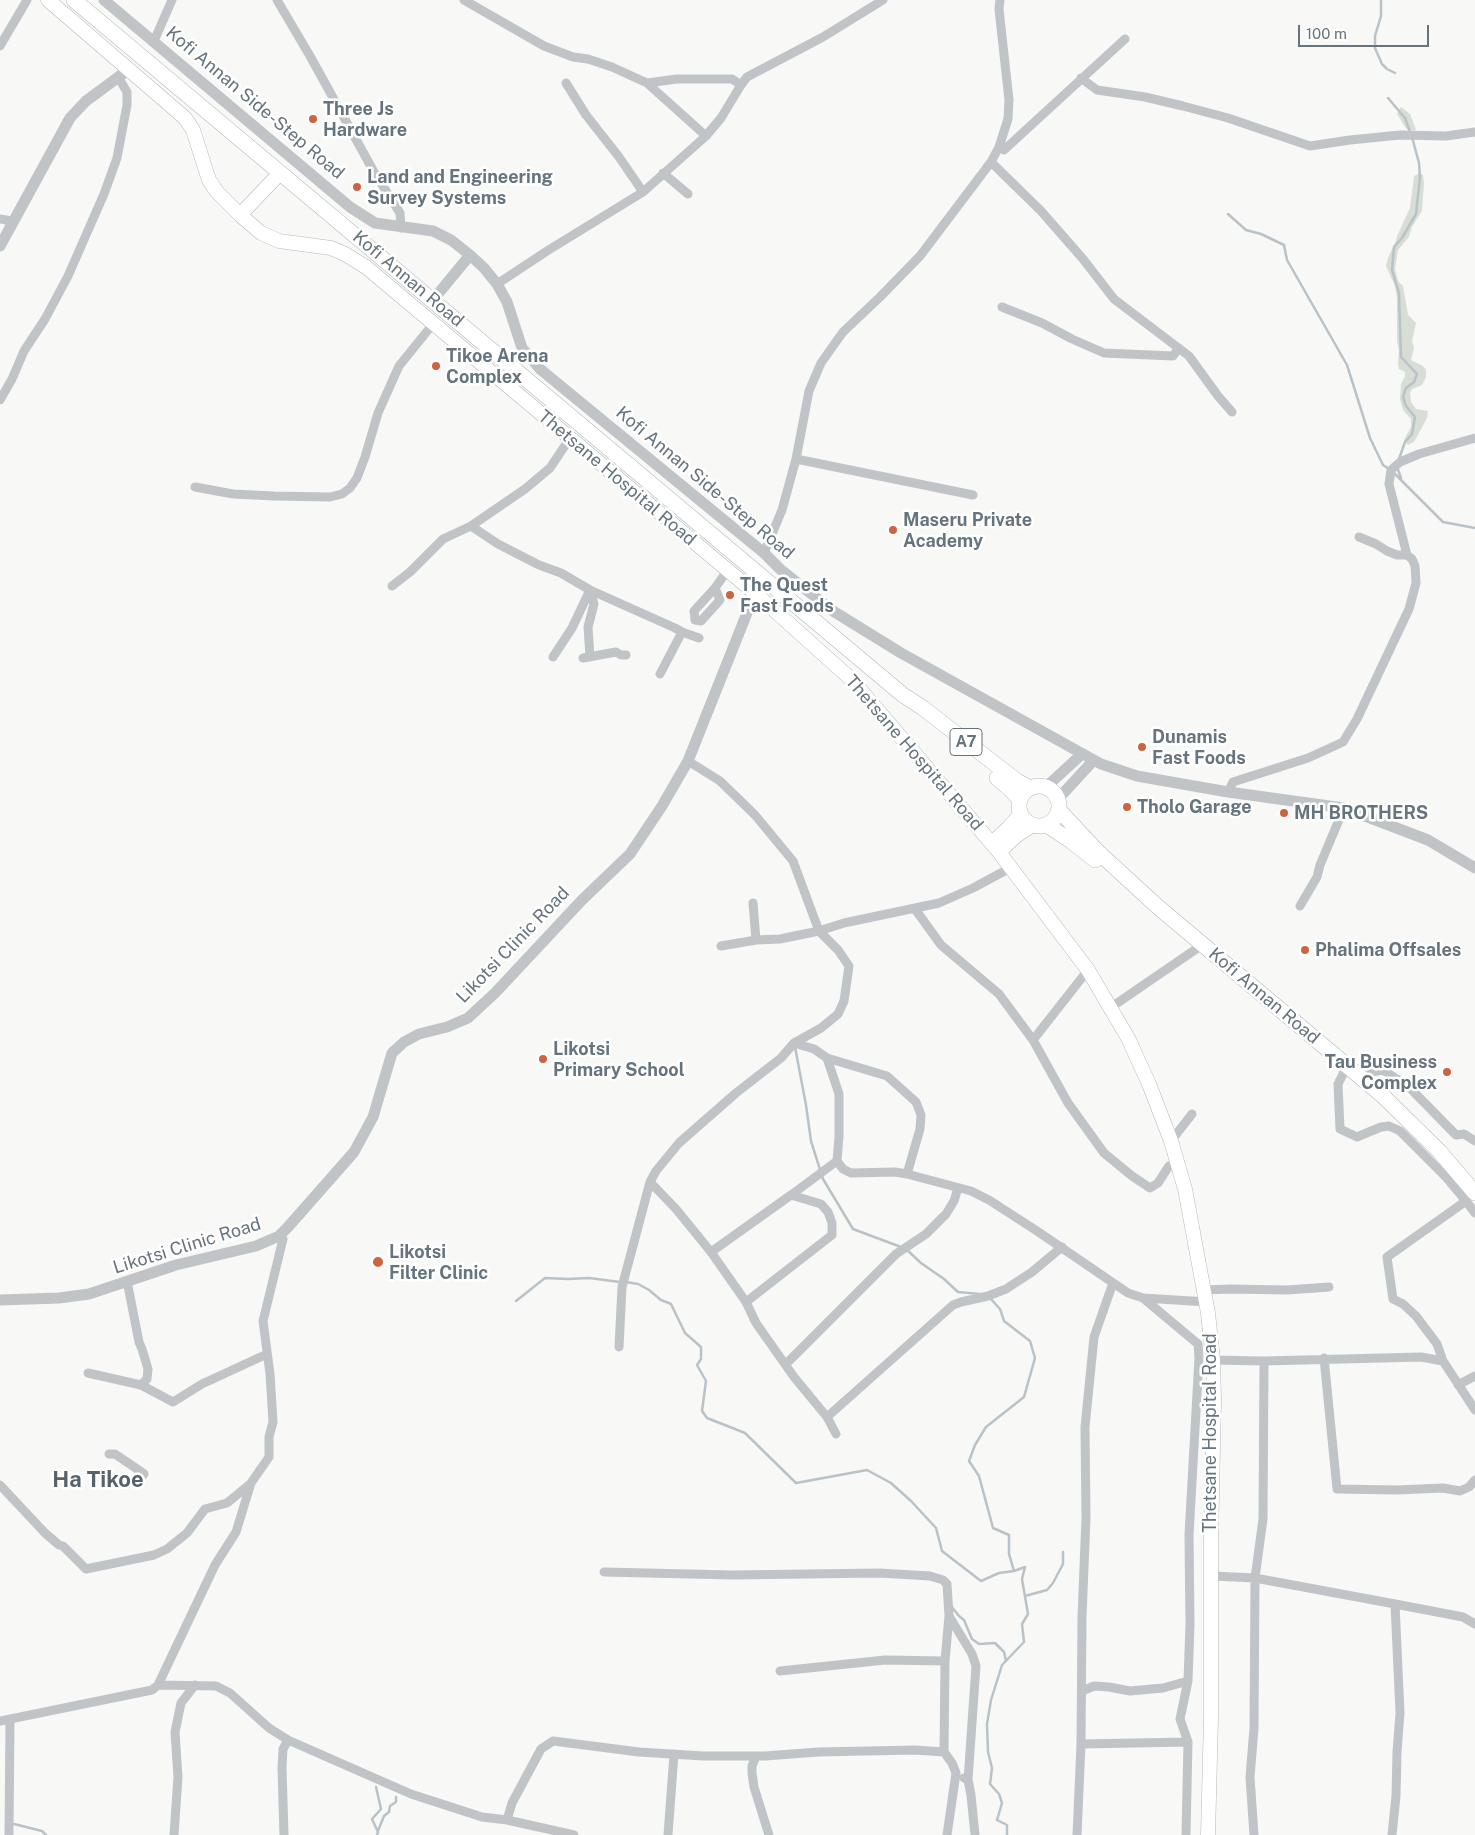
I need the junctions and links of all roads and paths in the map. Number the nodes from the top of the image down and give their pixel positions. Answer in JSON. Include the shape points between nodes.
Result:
{"nodes":[{"id":1,"x":27,"y":0,"type":"edge"},
{"id":2,"x":48,"y":0,"type":"edge"},
{"id":3,"x":74,"y":0,"type":"edge"},
{"id":4,"x":104,"y":0,"type":"edge"},
{"id":5,"x":172,"y":0,"type":"edge"},
{"id":6,"x":277,"y":0,"type":"edge"},
{"id":7,"x":464,"y":0,"type":"edge"},
{"id":8,"x":883,"y":0,"type":"edge"},
{"id":9,"x":1000,"y":0,"type":"edge"},
{"id":10,"x":1125,"y":39,"type":"dead end"},
{"id":11,"x":154,"y":41,"type":"junction"},
{"id":12,"x":0,"y":46,"type":"edge"},
{"id":13,"x":123,"y":74,"type":"junction"},
{"id":14,"x":1081,"y":78,"type":"junction"},
{"id":15,"x":566,"y":83,"type":"dead end"},
{"id":16,"x":647,"y":83,"type":"junction"},
{"id":17,"x":741,"y":85,"type":"junction"},
{"id":18,"x":1475,"y":132,"type":"edge"},
{"id":19,"x":706,"y":136,"type":"junction"},
{"id":20,"x":999,"y":147,"type":"junction"},
{"id":21,"x":991,"y":162,"type":"junction"},
{"id":22,"x":280,"y":173,"type":"junction"},
{"id":23,"x":663,"y":173,"type":"junction"},
{"id":24,"x":643,"y":192,"type":"junction"},
{"id":25,"x":688,"y":194,"type":"dead end"},
{"id":26,"x":240,"y":215,"type":"junction"},
{"id":27,"x":0,"y":219,"type":"edge"},
{"id":28,"x":12,"y":221,"type":"junction"},
{"id":29,"x":401,"y":228,"type":"junction"},
{"id":30,"x":0,"y":246,"type":"edge"},
{"id":31,"x":470,"y":255,"type":"junction"},
{"id":32,"x":497,"y":284,"type":"junction"},
{"id":33,"x":433,"y":300,"type":"junction"},
{"id":34,"x":1002,"y":307,"type":"dead end"},
{"id":35,"x":433,"y":324,"type":"junction"},
{"id":36,"x":1179,"y":348,"type":"junction"},
{"id":37,"x":0,"y":400,"type":"edge"},
{"id":38,"x":1232,"y":412,"type":"dead end"},
{"id":39,"x":570,"y":438,"type":"junction"},
{"id":40,"x":1475,"y":438,"type":"edge"},
{"id":41,"x":796,"y":459,"type":"junction"},
{"id":42,"x":195,"y":487,"type":"dead end"},
{"id":43,"x":972,"y":495,"type":"dead end"},
{"id":44,"x":471,"y":526,"type":"junction"},
{"id":45,"x":1359,"y":537,"type":"dead end"},
{"id":46,"x":764,"y":553,"type":"junction"},
{"id":47,"x":1407,"y":555,"type":"junction"},
{"id":48,"x":727,"y":570,"type":"junction"},
{"id":49,"x":392,"y":586,"type":"dead end"},
{"id":50,"x":715,"y":588,"type":"dead end"},
{"id":51,"x":590,"y":590,"type":"junction"},
{"id":52,"x":755,"y":593,"type":"junction"},
{"id":53,"x":682,"y":632,"type":"junction"},
{"id":54,"x":699,"y":638,"type":"dead end"},
{"id":55,"x":626,"y":655,"type":"dead end"},
{"id":56,"x":553,"y":657,"type":"dead end"},
{"id":57,"x":660,"y":674,"type":"dead end"},
{"id":58,"x":902,"y":695,"type":"junction"},
{"id":59,"x":1082,"y":754,"type":"junction"},
{"id":60,"x":688,"y":761,"type":"junction"},
{"id":61,"x":1094,"y":761,"type":"junction"},
{"id":62,"x":1046,"y":787,"type":"junction"},
{"id":63,"x":1030,"y":788,"type":"junction"},
{"id":64,"x":1228,"y":792,"type":"junction"},
{"id":65,"x":1019,"y":799,"type":"junction"},
{"id":66,"x":1058,"y":805,"type":"junction"},
{"id":67,"x":1344,"y":808,"type":"junction"},
{"id":68,"x":1020,"y":815,"type":"junction"},
{"id":69,"x":1047,"y":825,"type":"junction"},
{"id":70,"x":1031,"y":826,"type":"junction"},
{"id":71,"x":996,"y":847,"type":"junction"},
{"id":72,"x":1012,"y":867,"type":"junction"},
{"id":73,"x":1475,"y":868,"type":"edge"},
{"id":74,"x":753,"y":903,"type":"dead end"},
{"id":75,"x":1300,"y":906,"type":"dead end"},
{"id":76,"x":1158,"y":907,"type":"junction"},
{"id":77,"x":915,"y":909,"type":"junction"},
{"id":78,"x":819,"y":931,"type":"junction"},
{"id":79,"x":756,"y":940,"type":"junction"},
{"id":80,"x":1202,"y":945,"type":"junction"},
{"id":81,"x":721,"y":946,"type":"dead end"},
{"id":82,"x":1088,"y":970,"type":"junction"},
{"id":83,"x":1110,"y":1008,"type":"junction"},
{"id":84,"x":1033,"y":1040,"type":"junction"},
{"id":85,"x":794,"y":1043,"type":"junction"},
{"id":86,"x":827,"y":1058,"type":"junction"},
{"id":87,"x":1347,"y":1066,"type":"junction"},
{"id":88,"x":1364,"y":1080,"type":"junction"},
{"id":89,"x":1192,"y":1114,"type":"dead end"},
{"id":90,"x":1171,"y":1141,"type":"junction"},
{"id":91,"x":1475,"y":1141,"type":"edge"},
{"id":92,"x":837,"y":1161,"type":"junction"},
{"id":93,"x":1177,"y":1163,"type":"junction"},
{"id":94,"x":907,"y":1174,"type":"junction"},
{"id":95,"x":650,"y":1182,"type":"junction"},
{"id":96,"x":958,"y":1188,"type":"junction"},
{"id":97,"x":791,"y":1195,"type":"junction"},
{"id":98,"x":1470,"y":1197,"type":"edge"},
{"id":99,"x":1475,"y":1213,"type":"edge"},
{"id":100,"x":279,"y":1236,"type":"junction"},
{"id":101,"x":1062,"y":1247,"type":"junction"},
{"id":102,"x":711,"y":1252,"type":"junction"},
{"id":103,"x":128,"y":1281,"type":"junction"},
{"id":104,"x":1113,"y":1283,"type":"junction"},
{"id":105,"x":1329,"y":1287,"type":"dead end"},
{"id":106,"x":1205,"y":1296,"type":"junction"},
{"id":107,"x":1143,"y":1298,"type":"junction"},
{"id":108,"x":0,"y":1300,"type":"edge"},
{"id":109,"x":746,"y":1302,"type":"junction"},
{"id":110,"x":619,"y":1347,"type":"dead end"},
{"id":111,"x":267,"y":1354,"type":"junction"},
{"id":112,"x":1324,"y":1358,"type":"junction"},
{"id":113,"x":1213,"y":1360,"type":"junction"},
{"id":114,"x":1264,"y":1361,"type":"junction"},
{"id":115,"x":1443,"y":1362,"type":"junction"},
{"id":116,"x":786,"y":1364,"type":"junction"},
{"id":117,"x":88,"y":1373,"type":"dead end"},
{"id":118,"x":1475,"y":1376,"type":"edge"},
{"id":119,"x":142,"y":1385,"type":"junction"},
{"id":120,"x":1458,"y":1385,"type":"junction"},
{"id":121,"x":1475,"y":1410,"type":"edge"},
{"id":122,"x":827,"y":1417,"type":"junction"},
{"id":123,"x":836,"y":1434,"type":"dead end"},
{"id":124,"x":109,"y":1454,"type":"dead end"},
{"id":125,"x":140,"y":1477,"type":"dead end"},
{"id":126,"x":1475,"y":1480,"type":"edge"},
{"id":127,"x":251,"y":1483,"type":"junction"},
{"id":128,"x":0,"y":1485,"type":"edge"},
{"id":129,"x":604,"y":1572,"type":"dead end"},
{"id":130,"x":1212,"y":1576,"type":"junction"},
{"id":131,"x":1255,"y":1578,"type":"junction"},
{"id":132,"x":1395,"y":1604,"type":"junction"},
{"id":133,"x":949,"y":1616,"type":"junction"},
{"id":134,"x":1475,"y":1624,"type":"edge"},
{"id":135,"x":945,"y":1661,"type":"junction"},
{"id":136,"x":780,"y":1671,"type":"dead end"},
{"id":137,"x":1188,"y":1681,"type":"junction"},
{"id":138,"x":158,"y":1685,"type":"junction"},
{"id":139,"x":195,"y":1685,"type":"junction"},
{"id":140,"x":1082,"y":1691,"type":"junction"},
{"id":141,"x":10,"y":1719,"type":"junction"},
{"id":142,"x":0,"y":1721,"type":"edge"},
{"id":143,"x":288,"y":1740,"type":"junction"},
{"id":144,"x":1188,"y":1742,"type":"junction"},
{"id":145,"x":1081,"y":1744,"type":"junction"},
{"id":146,"x":944,"y":1752,"type":"junction"},
{"id":147,"x":674,"y":1754,"type":"junction"},
{"id":148,"x":756,"y":1756,"type":"junction"},
{"id":149,"x":956,"y":1772,"type":"junction"},
{"id":150,"x":968,"y":1780,"type":"junction"},
{"id":151,"x":507,"y":1820,"type":"junction"},
{"id":152,"x":9,"y":1835,"type":"edge"},
{"id":153,"x":174,"y":1835,"type":"edge"},
{"id":154,"x":284,"y":1835,"type":"edge"},
{"id":155,"x":574,"y":1835,"type":"edge"},
{"id":156,"x":668,"y":1835,"type":"edge"},
{"id":157,"x":769,"y":1835,"type":"edge"},
{"id":158,"x":947,"y":1835,"type":"edge"},
{"id":159,"x":975,"y":1835,"type":"edge"},
{"id":160,"x":1077,"y":1835,"type":"edge"},
{"id":161,"x":1186,"y":1835,"type":"edge"},
{"id":162,"x":1208,"y":1835,"type":"edge"},
{"id":163,"x":1254,"y":1835,"type":"edge"},
{"id":164,"x":1392,"y":1835,"type":"edge"}],
"edges":[{"from":1,"to":12,"type":"street"},
{"from":2,"to":13,"type":"main road","name":"Thetsane Hospital Road","via":[[97,40]]},
{"from":3,"to":22,"type":"main road","name":"Kofi Annan Road","number":"A7"},
{"from":4,"to":11,"type":"street","name":"Kofi Annan Side-Step Road"},
{"from":5,"to":11,"type":"street"},
{"from":6,"to":29,"type":"street","via":[[400,213]]},
{"from":7,"to":16,"type":"street","via":[[544,46],[612,67]]},
{"from":8,"to":17,"type":"street","via":[[823,38],[747,77]]},
{"from":9,"to":20,"type":"street","via":[[1009,100],[1008,119]]},
{"from":10,"to":14,"type":"street"},
{"from":11,"to":29,"type":"street","name":"Kofi Annan Side-Step Road","via":[[350,207],[375,223]]},
{"from":13,"to":26,"type":"main road","name":"Thetsane Hospital Road","via":[[185,118],[193,130],[209,180]]},
{"from":13,"to":28,"type":"street","via":[[86,101],[70,118]]},
{"from":13,"to":37,"type":"street","via":[[127,105],[117,158],[104,194],[68,276],[24,351]]},
{"from":14,"to":18,"type":"street","via":[[1097,90],[1145,97],[1228,118],[1310,146],[1400,135],[1446,136]]},
{"from":14,"to":20,"type":"street","via":[[1004,150]]},
{"from":15,"to":24,"type":"street"},
{"from":16,"to":17,"type":"street","via":[[732,78]]},
{"from":16,"to":19,"type":"street"},
{"from":17,"to":19,"type":"street"},
{"from":19,"to":23,"type":"street"},
{"from":20,"to":21,"type":"street"},
{"from":21,"to":36,"type":"street","via":[[1041,211],[1114,299]]},
{"from":21,"to":41,"type":"street","via":[[920,256],[842,332],[827,352],[809,390]]},
{"from":22,"to":26,"type":"main road"},
{"from":22,"to":33,"type":"main road","name":"Kofi Annan Road","number":"A7"},
{"from":23,"to":24,"type":"street"},
{"from":23,"to":25,"type":"street"},
{"from":24,"to":32,"type":"street"},
{"from":26,"to":35,"type":"main road","name":"Thetsane Hospital Road","via":[[261,233],[279,241],[331,248],[345,254],[366,267]]},
{"from":27,"to":28,"type":"street"},
{"from":28,"to":30,"type":"street"},
{"from":29,"to":31,"type":"street","name":"Kofi Annan Side-Step Road","via":[[433,231]]},
{"from":31,"to":32,"type":"street","name":"Kofi Annan Side-Step Road"},
{"from":31,"to":33,"type":"street"},
{"from":32,"to":46,"type":"street","name":"Kofi Annan Side-Step Road","via":[[507,302],[522,348],[540,369]]},
{"from":33,"to":58,"type":"main road","name":"Kofi Annan Road","number":"A7"},
{"from":34,"to":36,"type":"street","via":[[1104,353],[1173,356]]},
{"from":35,"to":39,"type":"main road","name":"Thetsane Hospital Road"},
{"from":35,"to":42,"type":"street","via":[[399,366],[378,413],[357,478],[342,494],[330,497],[274,496],[233,494]]},
{"from":36,"to":38,"type":"street","via":[[1189,356]]},
{"from":39,"to":44,"type":"street","via":[[550,468]]},
{"from":39,"to":48,"type":"main road","name":"Thetsane Hospital Road"},
{"from":40,"to":47,"type":"street","via":[[1419,454],[1391,470],[1389,484]]},
{"from":41,"to":43,"type":"street"},
{"from":41,"to":46,"type":"street","via":[[782,510]]},
{"from":44,"to":49,"type":"street","via":[[443,539]]},
{"from":44,"to":51,"type":"street","via":[[498,544]]},
{"from":45,"to":47,"type":"street","via":[[1396,555]]},
{"from":46,"to":59,"type":"street","name":"Kofi Annan Side-Step Road","via":[[832,611]]},
{"from":47,"to":64,"type":"street","via":[[1415,566],[1416,583],[1409,609],[1343,742],[1308,758],[1233,782]]},
{"from":48,"to":50,"type":"street"},
{"from":48,"to":52,"type":"main road","name":"Thetsane Hospital Road"},
{"from":51,"to":53,"type":"street"},
{"from":51,"to":55,"type":"street","via":[[594,604],[588,627],[586,658],[616,652]]},
{"from":51,"to":56,"type":"street","via":[[572,628]]},
{"from":52,"to":60,"type":"street","name":"Likotsi Clinic Road"},
{"from":52,"to":71,"type":"main road","name":"Thetsane Hospital Road","via":[[852,680]]},
{"from":53,"to":54,"type":"street"},
{"from":53,"to":57,"type":"street"},
{"from":58,"to":63,"type":"main road","name":"Kofi Annan Road","number":"A7"},
{"from":58,"to":65,"type":"main road","name":"Kofi Annan Road","number":"A7","via":[[918,713]]},
{"from":59,"to":61,"type":"street","name":"Kofi Annan Side-Step Road"},
{"from":59,"to":62,"type":"street"},
{"from":60,"to":78,"type":"street","via":[[720,781],[755,814],[793,861]]},
{"from":60,"to":100,"type":"street","name":"Likotsi Clinic Road","via":[[630,854],[494,993],[468,1018],[419,1034],[392,1053],[373,1117],[354,1152]]},
{"from":61,"to":64,"type":"street","name":"Kofi Annan Side-Step Road","via":[[1137,776]]},
{"from":61,"to":66,"type":"street"},
{"from":62,"to":63,"type":"main road"},
{"from":62,"to":66,"type":"main road","via":[[1053,792]]},
{"from":63,"to":65,"type":"main road"},
{"from":64,"to":67,"type":"street","name":"Kofi Annan Side-Step Road"},
{"from":65,"to":68,"type":"main road"},
{"from":66,"to":69,"type":"main road","via":[[1052,822]]},
{"from":66,"to":76,"type":"main road","name":"Kofi Annan Road","via":[[1098,852]]},
{"from":67,"to":73,"type":"street","name":"Kofi Annan Side-Step Road","via":[[1428,840]]},
{"from":67,"to":75,"type":"street","via":[[1318,877]]},
{"from":68,"to":70,"type":"main road"},
{"from":68,"to":71,"type":"main road"},
{"from":69,"to":70,"type":"main road"},
{"from":69,"to":76,"type":"main road","name":"Kofi Annan Road"},
{"from":70,"to":71,"type":"main road"},
{"from":71,"to":72,"type":"main road","name":"Thetsane Hospital Road"},
{"from":72,"to":77,"type":"street","via":[[939,903]]},
{"from":72,"to":82,"type":"main road","name":"Thetsane Hospital Road"},
{"from":74,"to":79,"type":"street"},
{"from":76,"to":80,"type":"main road","name":"Kofi Annan Road"},
{"from":77,"to":78,"type":"street","via":[[844,922]]},
{"from":77,"to":84,"type":"street","via":[[941,945],[999,994]]},
{"from":78,"to":79,"type":"street"},
{"from":78,"to":85,"type":"street","via":[[849,966],[844,1002],[838,1014],[821,1028]]},
{"from":79,"to":81,"type":"street"},
{"from":80,"to":83,"type":"street"},
{"from":80,"to":87,"type":"main road","name":"Kofi Annan Road"},
{"from":82,"to":83,"type":"main road","name":"Thetsane Hospital Road"},
{"from":82,"to":84,"type":"street"},
{"from":83,"to":90,"type":"main road","name":"Thetsane Hospital Road","via":[[1128,1038]]},
{"from":84,"to":93,"type":"street","via":[[1068,1103],[1104,1153],[1150,1188],[1158,1183],[1169,1166]]},
{"from":85,"to":86,"type":"street","via":[[814,1049]]},
{"from":85,"to":95,"type":"street","via":[[781,1058],[736,1092],[679,1143]]},
{"from":86,"to":92,"type":"street","via":[[840,1094]]},
{"from":86,"to":94,"type":"street","via":[[886,1076],[916,1102],[921,1115],[920,1129]]},
{"from":87,"to":88,"type":"main road","name":"Kofi Annan Road"},
{"from":87,"to":98,"type":"street","via":[[1338,1084],[1340,1128],[1357,1137],[1381,1127],[1389,1126],[1400,1131]]},
{"from":88,"to":91,"type":"street","via":[[1372,1072],[1383,1070],[1409,1087],[1456,1135],[1464,1134]]},
{"from":88,"to":98,"type":"main road","name":"Kofi Annan Road","via":[[1440,1151]]},
{"from":89,"to":90,"type":"street"},
{"from":90,"to":93,"type":"main road","name":"Thetsane Hospital Road"},
{"from":92,"to":94,"type":"street","via":[[851,1173]]},
{"from":92,"to":97,"type":"street"},
{"from":93,"to":106,"type":"main road","name":"Thetsane Hospital Road"},
{"from":94,"to":96,"type":"street"},
{"from":95,"to":102,"type":"street"},
{"from":95,"to":110,"type":"street","via":[[622,1287]]},
{"from":96,"to":101,"type":"street","via":[[989,1200]]},
{"from":96,"to":116,"type":"street","via":[[946,1214],[926,1234],[896,1254]]},
{"from":97,"to":102,"type":"street"},
{"from":97,"to":109,"type":"street","via":[[821,1204],[832,1223],[832,1235]]},
{"from":98,"to":99,"type":"street"},
{"from":98,"to":115,"type":"street","via":[[1387,1257],[1393,1299],[1416,1316],[1437,1344]]},
{"from":100,"to":103,"type":"street","name":"Likotsi Clinic Road","via":[[256,1246],[176,1265]]},
{"from":100,"to":111,"type":"street","via":[[283,1239],[263,1321]]},
{"from":101,"to":104,"type":"street"},
{"from":101,"to":122,"type":"street","via":[[1006,1289],[953,1305]]},
{"from":102,"to":109,"type":"street"},
{"from":103,"to":108,"type":"street","name":"Likotsi Clinic Road","via":[[89,1294]]},
{"from":103,"to":119,"type":"street","via":[[138,1342],[148,1369],[147,1379]]},
{"from":104,"to":107,"type":"street"},
{"from":104,"to":140,"type":"street","via":[[1094,1337],[1085,1427]]},
{"from":105,"to":106,"type":"street","via":[[1272,1291],[1230,1289]]},
{"from":106,"to":107,"type":"street"},
{"from":106,"to":113,"type":"main road","name":"Thetsane Hospital Road"},
{"from":107,"to":137,"type":"street","via":[[1198,1344],[1189,1535]]},
{"from":109,"to":116,"type":"street","via":[[756,1323]]},
{"from":111,"to":119,"type":"street","via":[[202,1384],[173,1402]]},
{"from":111,"to":127,"type":"street","via":[[273,1422],[269,1457]]},
{"from":112,"to":114,"type":"street"},
{"from":112,"to":115,"type":"street","via":[[1421,1356]]},
{"from":112,"to":126,"type":"street","via":[[1337,1489],[1443,1488],[1460,1491]]},
{"from":113,"to":114,"type":"street"},
{"from":113,"to":130,"type":"main road","name":"Thetsane Hospital Road"},
{"from":114,"to":131,"type":"street","via":[[1263,1519]]},
{"from":115,"to":120,"type":"street"},
{"from":116,"to":122,"type":"street"},
{"from":117,"to":119,"type":"street"},
{"from":118,"to":120,"type":"street"},
{"from":120,"to":121,"type":"street"},
{"from":122,"to":123,"type":"street"},
{"from":124,"to":125,"type":"street","via":[[115,1454],[143,1473]]},
{"from":127,"to":128,"type":"street","via":[[227,1504],[205,1509],[187,1533],[167,1549],[86,1569],[45,1533]]},
{"from":127,"to":138,"type":"street","via":[[236,1532],[215,1565]]},
{"from":129,"to":133,"type":"street","via":[[930,1576],[947,1584]]},
{"from":130,"to":131,"type":"street"},
{"from":130,"to":162,"type":"main road","name":"Thetsane Hospital Road"},
{"from":131,"to":132,"type":"street"},
{"from":131,"to":163,"type":"street","via":[[1254,1728],[1250,1778]]},
{"from":132,"to":134,"type":"street","via":[[1463,1617]]},
{"from":132,"to":164,"type":"street","via":[[1400,1713]]},
{"from":133,"to":135,"type":"street"},
{"from":133,"to":150,"type":"street","via":[[976,1666]]},
{"from":135,"to":136,"type":"street","via":[[885,1660]]},
{"from":135,"to":146,"type":"street"},
{"from":137,"to":140,"type":"street","via":[[1164,1688],[1130,1691],[1094,1686]]},
{"from":137,"to":144,"type":"street","via":[[1180,1719]]},
{"from":138,"to":139,"type":"street"},
{"from":138,"to":141,"type":"street","via":[[152,1690]]},
{"from":139,"to":143,"type":"street","via":[[216,1686],[230,1694]]},
{"from":139,"to":153,"type":"street","via":[[181,1703],[176,1732],[178,1777]]},
{"from":140,"to":145,"type":"street"},
{"from":141,"to":142,"type":"street"},
{"from":141,"to":152,"type":"street"},
{"from":143,"to":151,"type":"street","via":[[411,1794],[482,1817]]},
{"from":143,"to":154,"type":"street","via":[[283,1749],[282,1768]]},
{"from":144,"to":145,"type":"street"},
{"from":144,"to":161,"type":"street"},
{"from":145,"to":160,"type":"street"},
{"from":146,"to":148,"type":"street","via":[[887,1750]]},
{"from":146,"to":149,"type":"street"},
{"from":147,"to":148,"type":"street"},
{"from":147,"to":151,"type":"street","via":[[553,1741],[541,1749],[512,1802]]},
{"from":147,"to":156,"type":"street"},
{"from":148,"to":157,"type":"street","via":[[752,1766],[754,1787]]},
{"from":149,"to":150,"type":"street"},
{"from":149,"to":158,"type":"street"},
{"from":150,"to":159,"type":"street"},
{"from":151,"to":155,"type":"street"}]}
